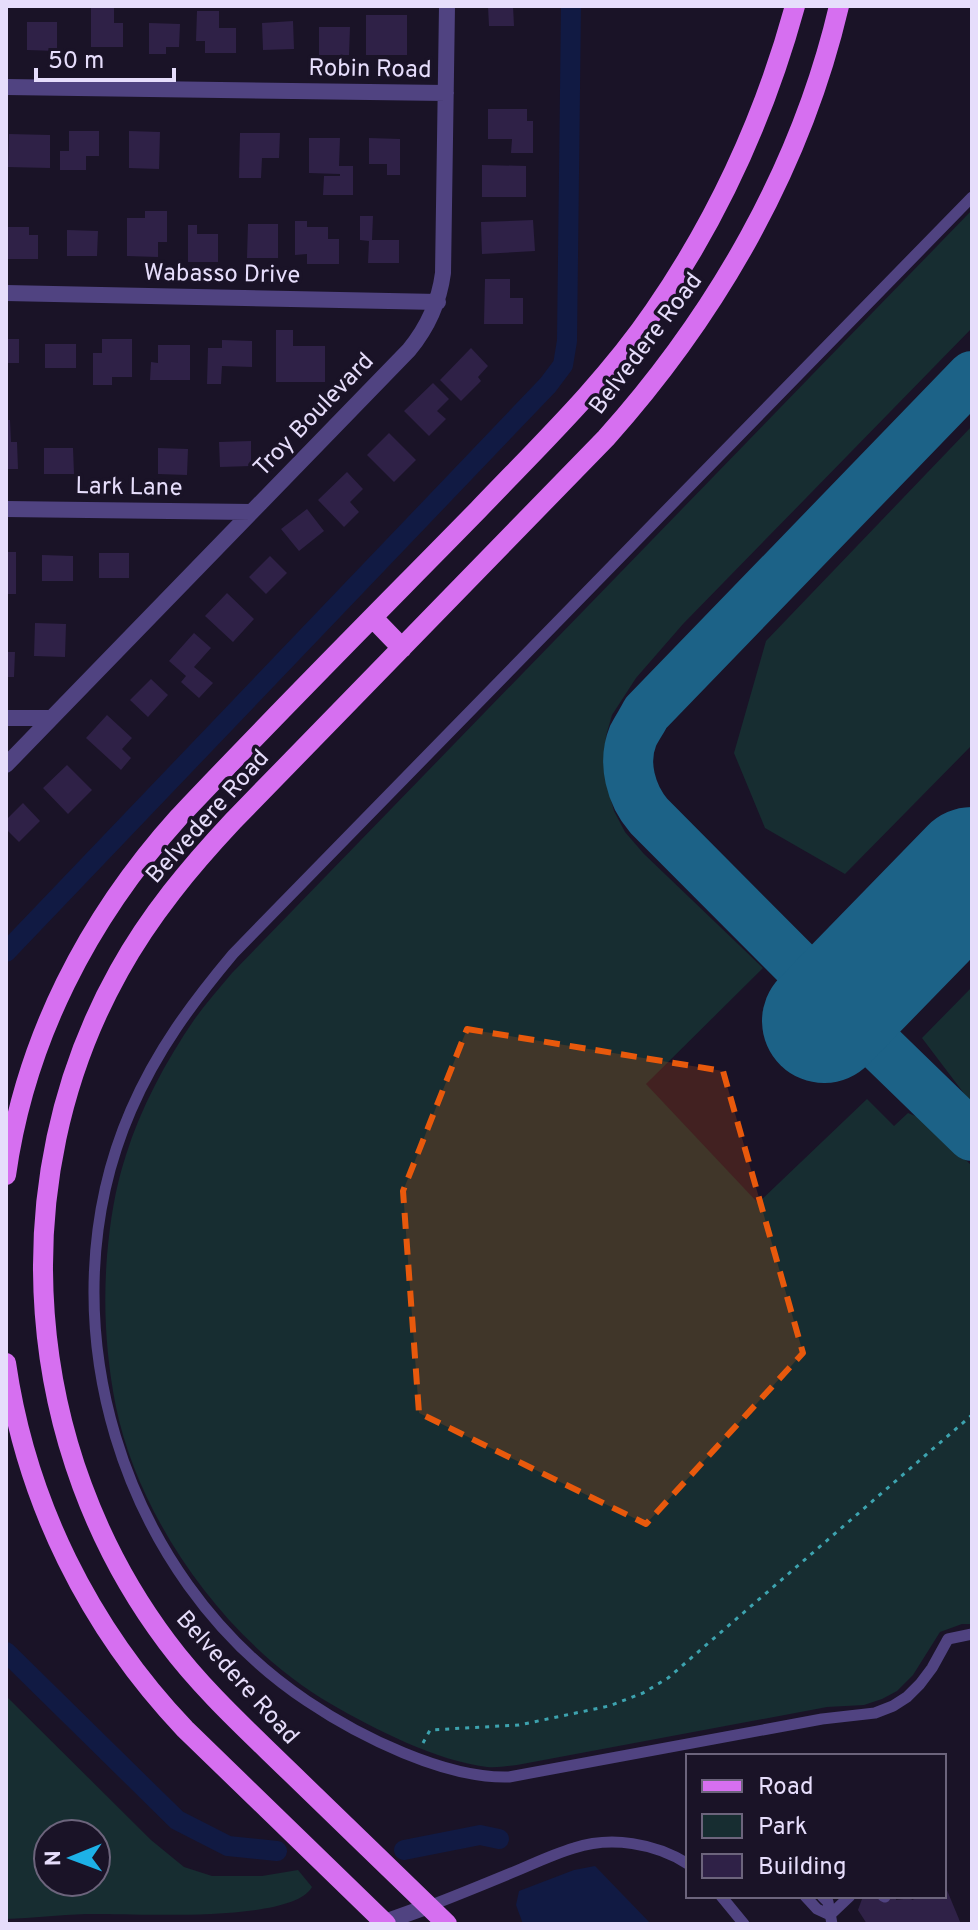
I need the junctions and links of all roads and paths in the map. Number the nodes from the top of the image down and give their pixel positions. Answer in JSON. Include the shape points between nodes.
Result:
{"nodes":[{"id":1,"x":447,"y":6,"type":"edge"},
{"id":2,"x":795,"y":6,"type":"edge"},
{"id":3,"x":839,"y":6,"type":"edge"},
{"id":4,"x":6,"y":87,"type":"edge"},
{"id":5,"x":446,"y":93,"type":"junction"},
{"id":6,"x":972,"y":197,"type":"edge"},
{"id":7,"x":6,"y":293,"type":"edge"},
{"id":8,"x":438,"y":302,"type":"junction"},
{"id":9,"x":6,"y":509,"type":"edge"},
{"id":10,"x":251,"y":512,"type":"junction"},
{"id":11,"x":373,"y":618,"type":"junction"},
{"id":12,"x":402,"y":648,"type":"junction"},
{"id":13,"x":6,"y":718,"type":"edge"},
{"id":14,"x":51,"y":718,"type":"junction"},
{"id":15,"x":6,"y":765,"type":"edge"},
{"id":16,"x":6,"y":1175,"type":"edge"},
{"id":17,"x":6,"y":1363,"type":"edge"},
{"id":18,"x":972,"y":1415,"type":"edge"},
{"id":19,"x":972,"y":1634,"type":"edge"},
{"id":20,"x":414,"y":1756,"type":"junction"},
{"id":21,"x":686,"y":1863,"type":"edge"},
{"id":22,"x":723,"y":1898,"type":"edge"},
{"id":23,"x":807,"y":1898,"type":"edge"},
{"id":24,"x":824,"y":1898,"type":"edge"},
{"id":25,"x":848,"y":1898,"type":"edge"},
{"id":26,"x":429,"y":1906,"type":"junction"},
{"id":27,"x":831,"y":1920,"type":"edge"},
{"id":28,"x":383,"y":1923,"type":"edge"},
{"id":29,"x":447,"y":1924,"type":"edge"},
{"id":30,"x":744,"y":1924,"type":"edge"}],
"edges":[{"from":1,"to":5,"type":"street","name":"Troy Boulevard"},
{"from":2,"to":11,"type":"main road","name":"Belvedere Road","via":[[735,171],[653,313],[586,397]]},
{"from":3,"to":12,"type":"main road","name":"Belvedere Road","via":[[797,137],[771,195],[689,336],[606,438]]},
{"from":4,"to":5,"type":"street","name":"Robin Road"},
{"from":5,"to":8,"type":"street","name":"Troy Boulevard"},
{"from":6,"to":20,"type":"lane","via":[[233,954],[169,1037],[115,1153],[96,1254],[95,1315],[112,1428],[151,1525],[197,1597],[260,1665],[347,1727]]},
{"from":7,"to":8,"type":"street","name":"Wabasso Drive"},
{"from":8,"to":10,"type":"street","name":"Troy Boulevard","via":[[409,350]]},
{"from":9,"to":10,"type":"street","name":"Lark Lane"},
{"from":10,"to":14,"type":"street","name":"Troy Boulevard"},
{"from":11,"to":12,"type":"main road"},
{"from":11,"to":16,"type":"main road","name":"Belvedere Road","via":[[179,817],[118,892],[83,947],[50,1017],[22,1099]]},
{"from":12,"to":26,"type":"main road","name":"Belvedere Road","via":[[187,870],[118,972],[78,1060],[59,1123],[44,1220],[42,1287],[47,1351],[66,1442],[100,1531],[131,1588],[208,1691]]},
{"from":13,"to":14,"type":"street"},
{"from":14,"to":15,"type":"street","name":"Troy Boulevard"},
{"from":17,"to":28,"type":"main road","via":[[19,1431],[45,1513],[114,1643],[185,1729]]},
{"from":18,"to":20,"type":"path","via":[[668,1678],[609,1706],[519,1725],[430,1730]]},
{"from":19,"to":20,"type":"lane","via":[[948,1639],[920,1684],[875,1713],[509,1777],[476,1776]]},
{"from":21,"to":26,"type":"lane","via":[[643,1846],[584,1845]]},
{"from":22,"to":30,"type":"lane"},
{"from":23,"to":27,"type":"lane"},
{"from":24,"to":27,"type":"lane"},
{"from":25,"to":27,"type":"lane"},
{"from":26,"to":28,"type":"street"},
{"from":26,"to":29,"type":"main road","name":"Belvedere Road"}]}
